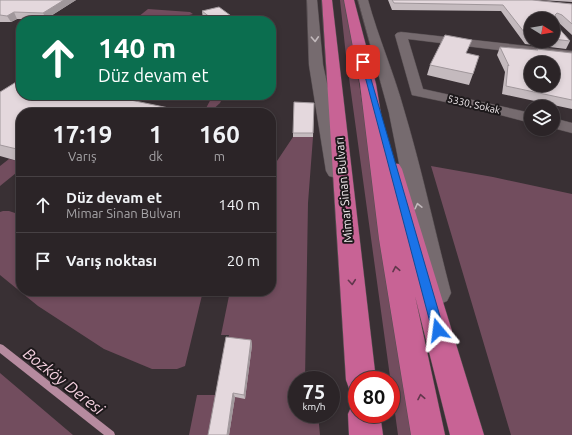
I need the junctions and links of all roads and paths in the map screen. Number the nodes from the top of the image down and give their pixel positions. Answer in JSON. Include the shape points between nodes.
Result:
{"nodes":[{"id":1,"x":312,"y":0,"type":"edge"},
{"id":2,"x":327,"y":0,"type":"edge"},
{"id":3,"x":349,"y":0,"type":"edge"},
{"id":4,"x":363,"y":0,"type":"edge"},
{"id":5,"x":572,"y":55,"type":"edge"},
{"id":6,"x":366,"y":73,"type":"junction"},
{"id":7,"x":524,"y":116,"type":"edge"},
{"id":8,"x":560,"y":125,"type":"edge"},
{"id":9,"x":572,"y":128,"type":"edge"},
{"id":10,"x":349,"y":243,"type":"junction"},
{"id":11,"x":360,"y":371,"type":"edge"},
{"id":12,"x":365,"y":423,"type":"edge"},
{"id":13,"x":366,"y":435,"type":"edge"},
{"id":14,"x":428,"y":435,"type":"edge"},
{"id":15,"x":469,"y":435,"type":"edge"}],
"edges":[{"from":1,"to":10,"type":"main road","one_way":true,"via":[[316,65]]},
{"from":2,"to":10,"type":"highway","name":"Mimar Sinan Bulvarı"},
{"from":3,"to":6,"type":"highway"},
{"from":15,"to":4,"type":"main road","one_way":true,"via":[[401,132]]},
{"from":5,"to":7,"type":"street","name":"5330. Sokak","via":[[401,35],[417,92]]},
{"from":14,"to":6,"type":"highway","one_way":true,"via":[[391,239]]},
{"from":6,"to":15,"type":"highway"},
{"from":8,"to":9,"type":"street"},
{"from":10,"to":11,"type":"highway","name":"Mimar Sinan Bulvarı","one_way":true},
{"from":12,"to":13,"type":"highway"}]}
